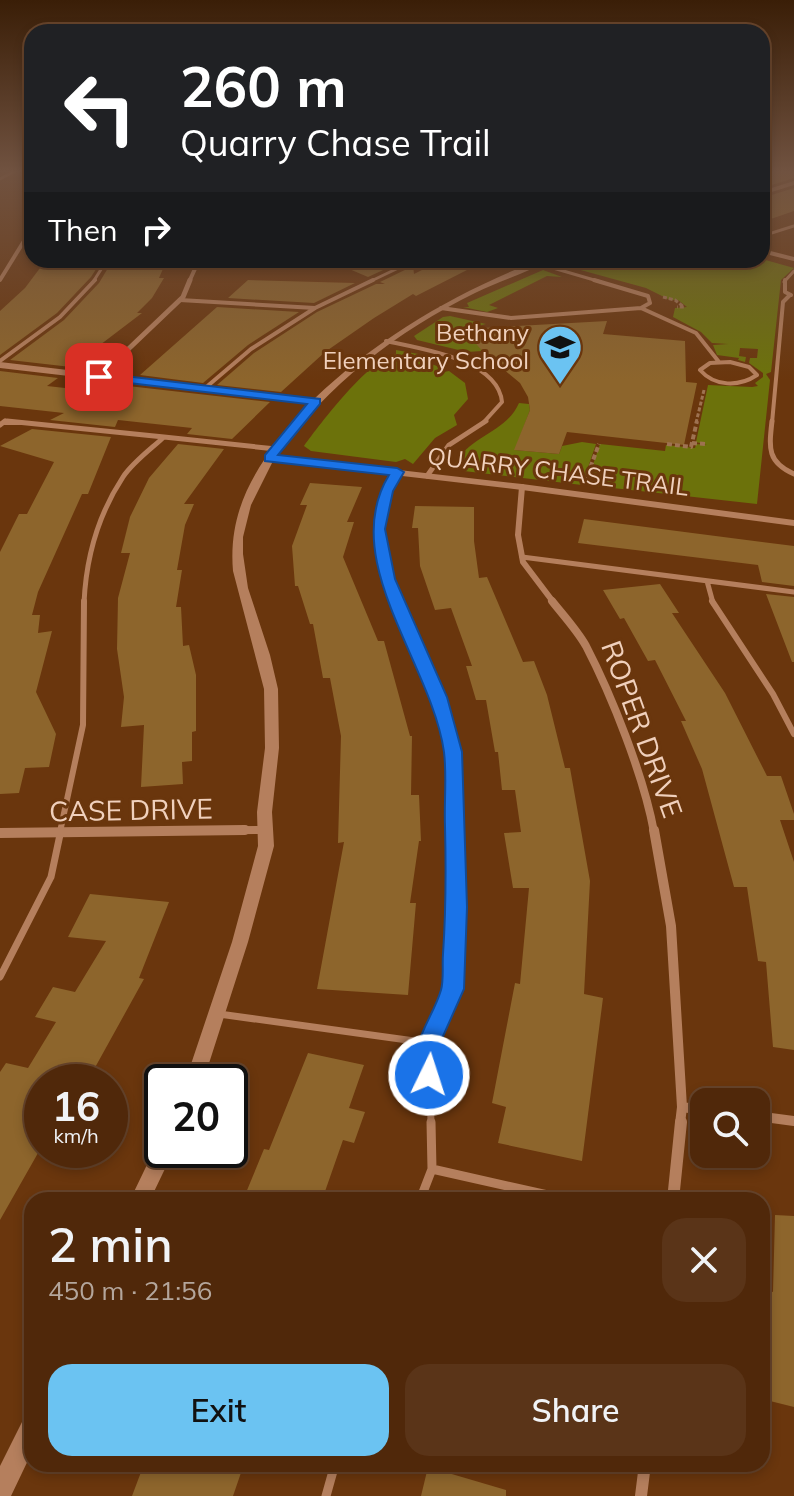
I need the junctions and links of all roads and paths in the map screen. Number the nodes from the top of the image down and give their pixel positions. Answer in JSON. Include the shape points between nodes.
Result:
{"nodes":[{"id":1,"x":24,"y":241,"type":"edge"},
{"id":2,"x":770,"y":253,"type":"edge"},
{"id":3,"x":794,"y":259,"type":"edge"},
{"id":4,"x":102,"y":268,"type":"edge"},
{"id":5,"x":196,"y":268,"type":"edge"},
{"id":6,"x":396,"y":268,"type":"edge"},
{"id":7,"x":527,"y":268,"type":"edge"},
{"id":8,"x":560,"y":268,"type":"edge"},
{"id":9,"x":794,"y":271,"type":"edge"},
{"id":10,"x":0,"y":280,"type":"edge"},
{"id":11,"x":792,"y":295,"type":"edge"},
{"id":12,"x":180,"y":300,"type":"junction"},
{"id":13,"x":315,"y":308,"type":"junction"},
{"id":14,"x":441,"y":308,"type":"junction"},
{"id":15,"x":641,"y":308,"type":"junction"},
{"id":16,"x":386,"y":341,"type":"junction"},
{"id":17,"x":719,"y":362,"type":"junction"},
{"id":18,"x":0,"y":363,"type":"edge"},
{"id":19,"x":99,"y":377,"type":"junction"},
{"id":20,"x":707,"y":378,"type":"junction"},
{"id":21,"x":204,"y":389,"type":"junction"},
{"id":22,"x":316,"y":402,"type":"junction"},
{"id":23,"x":2,"y":422,"type":"edge"},
{"id":24,"x":164,"y":437,"type":"junction"},
{"id":25,"x":692,"y":443,"type":"junction"},
{"id":26,"x":667,"y":444,"type":"dead end"},
{"id":27,"x":705,"y":444,"type":"dead end"},
{"id":28,"x":273,"y":453,"type":"junction"},
{"id":29,"x":397,"y":472,"type":"junction"},
{"id":30,"x":794,"y":474,"type":"edge"},
{"id":31,"x":427,"y":476,"type":"junction"},
{"id":32,"x":522,"y":487,"type":"junction"},
{"id":33,"x":794,"y":523,"type":"edge"},
{"id":34,"x":522,"y":557,"type":"junction"},
{"id":35,"x":707,"y":581,"type":"junction"},
{"id":36,"x":794,"y":592,"type":"edge"},
{"id":37,"x":794,"y":734,"type":"edge"},
{"id":38,"x":263,"y":830,"type":"junction"},
{"id":39,"x":59,"y":832,"type":"junction"},
{"id":40,"x":0,"y":833,"type":"edge"},
{"id":41,"x":0,"y":977,"type":"edge"},
{"id":42,"x":217,"y":1014,"type":"junction"},
{"id":43,"x":429,"y":1043,"type":"junction"},
{"id":44,"x":200,"y":1064,"type":"edge"},
{"id":45,"x":682,"y":1107,"type":"junction"},
{"id":46,"x":690,"y":1108,"type":"edge"},
{"id":47,"x":770,"y":1118,"type":"edge"},
{"id":48,"x":794,"y":1121,"type":"edge"},
{"id":49,"x":155,"y":1168,"type":"edge"},
{"id":50,"x":432,"y":1169,"type":"junction"},
{"id":51,"x":144,"y":1192,"type":"edge"},
{"id":52,"x":423,"y":1192,"type":"edge"},
{"id":53,"x":534,"y":1192,"type":"edge"},
{"id":54,"x":674,"y":1192,"type":"edge"},
{"id":55,"x":24,"y":1443,"type":"edge"},
{"id":56,"x":333,"y":1472,"type":"edge"},
{"id":57,"x":644,"y":1472,"type":"edge"},
{"id":58,"x":0,"y":1493,"type":"edge"},
{"id":59,"x":326,"y":1496,"type":"edge"},
{"id":60,"x":641,"y":1496,"type":"edge"}],
"edges":[{"from":1,"to":10,"type":"street"},
{"from":2,"to":3,"type":"street"},
{"from":4,"to":18,"type":"lane","via":[[86,294]]},
{"from":5,"to":12,"type":"street"},
{"from":6,"to":13,"type":"lane"},
{"from":7,"to":14,"type":"street"},
{"from":8,"to":15,"type":"lane","via":[[648,296],[650,303]]},
{"from":9,"to":11,"type":"lane","via":[[783,285]]},
{"from":11,"to":30,"type":"lane","via":[[783,302],[769,451],[771,459]]},
{"from":12,"to":13,"type":"lane"},
{"from":12,"to":19,"type":"street"},
{"from":13,"to":21,"type":"lane","via":[[251,349]]},
{"from":14,"to":15,"type":"lane","via":[[511,318]]},
{"from":14,"to":16,"type":"street"},
{"from":15,"to":17,"type":"lane","via":[[696,333]]},
{"from":16,"to":22,"type":"street"},
{"from":16,"to":31,"type":"lane","via":[[461,358],[498,383],[498,409],[441,450]]},
{"from":17,"to":20,"type":"lane","via":[[703,366],[700,370]]},
{"from":17,"to":20,"type":"lane","via":[[741,364],[757,375],[738,383]]},
{"from":18,"to":19,"type":"street"},
{"from":19,"to":21,"type":"street"},
{"from":20,"to":25,"type":"path"},
{"from":21,"to":22,"type":"street"},
{"from":22,"to":28,"type":"street"},
{"from":23,"to":24,"type":"lane"},
{"from":24,"to":28,"type":"lane"},
{"from":24,"to":39,"type":"lane","via":[[124,475],[97,528],[85,573],[83,725]]},
{"from":25,"to":26,"type":"path"},
{"from":25,"to":27,"type":"path"},
{"from":28,"to":29,"type":"street","name":"QUARRY CHASE TRAIL"},
{"from":28,"to":38,"type":"street","via":[[250,486],[237,556],[270,688],[272,755]]},
{"from":29,"to":31,"type":"street","name":"QUARRY CHASE TRAIL"},
{"from":29,"to":43,"type":"lane","via":[[386,491],[378,529],[388,579],[438,697],[453,752],[457,907],[452,989]]},
{"from":31,"to":32,"type":"street","name":"QUARRY CHASE TRAIL"},
{"from":32,"to":33,"type":"street","name":"QUARRY CHASE TRAIL"},
{"from":32,"to":34,"type":"street"},
{"from":34,"to":35,"type":"lane"},
{"from":34,"to":45,"type":"street","name":"ROPER DRIVE","via":[[585,644],[650,809],[671,926]]},
{"from":35,"to":36,"type":"lane"},
{"from":35,"to":37,"type":"lane","via":[[712,601]]},
{"from":38,"to":39,"type":"street","name":"CASE DRIVE"},
{"from":38,"to":42,"type":"street","via":[[266,846]]},
{"from":39,"to":40,"type":"street","name":"CASE DRIVE"},
{"from":39,"to":41,"type":"lane","via":[[51,877]]},
{"from":42,"to":43,"type":"lane"},
{"from":42,"to":44,"type":"street"},
{"from":43,"to":50,"type":"lane"},
{"from":45,"to":46,"type":"street"},
{"from":45,"to":54,"type":"street","name":"ROPER DRIVE"},
{"from":47,"to":48,"type":"street"},
{"from":49,"to":51,"type":"street"},
{"from":50,"to":52,"type":"lane"},
{"from":50,"to":53,"type":"lane"},
{"from":55,"to":58,"type":"street"},
{"from":56,"to":59,"type":"lane"},
{"from":57,"to":60,"type":"street"}]}
